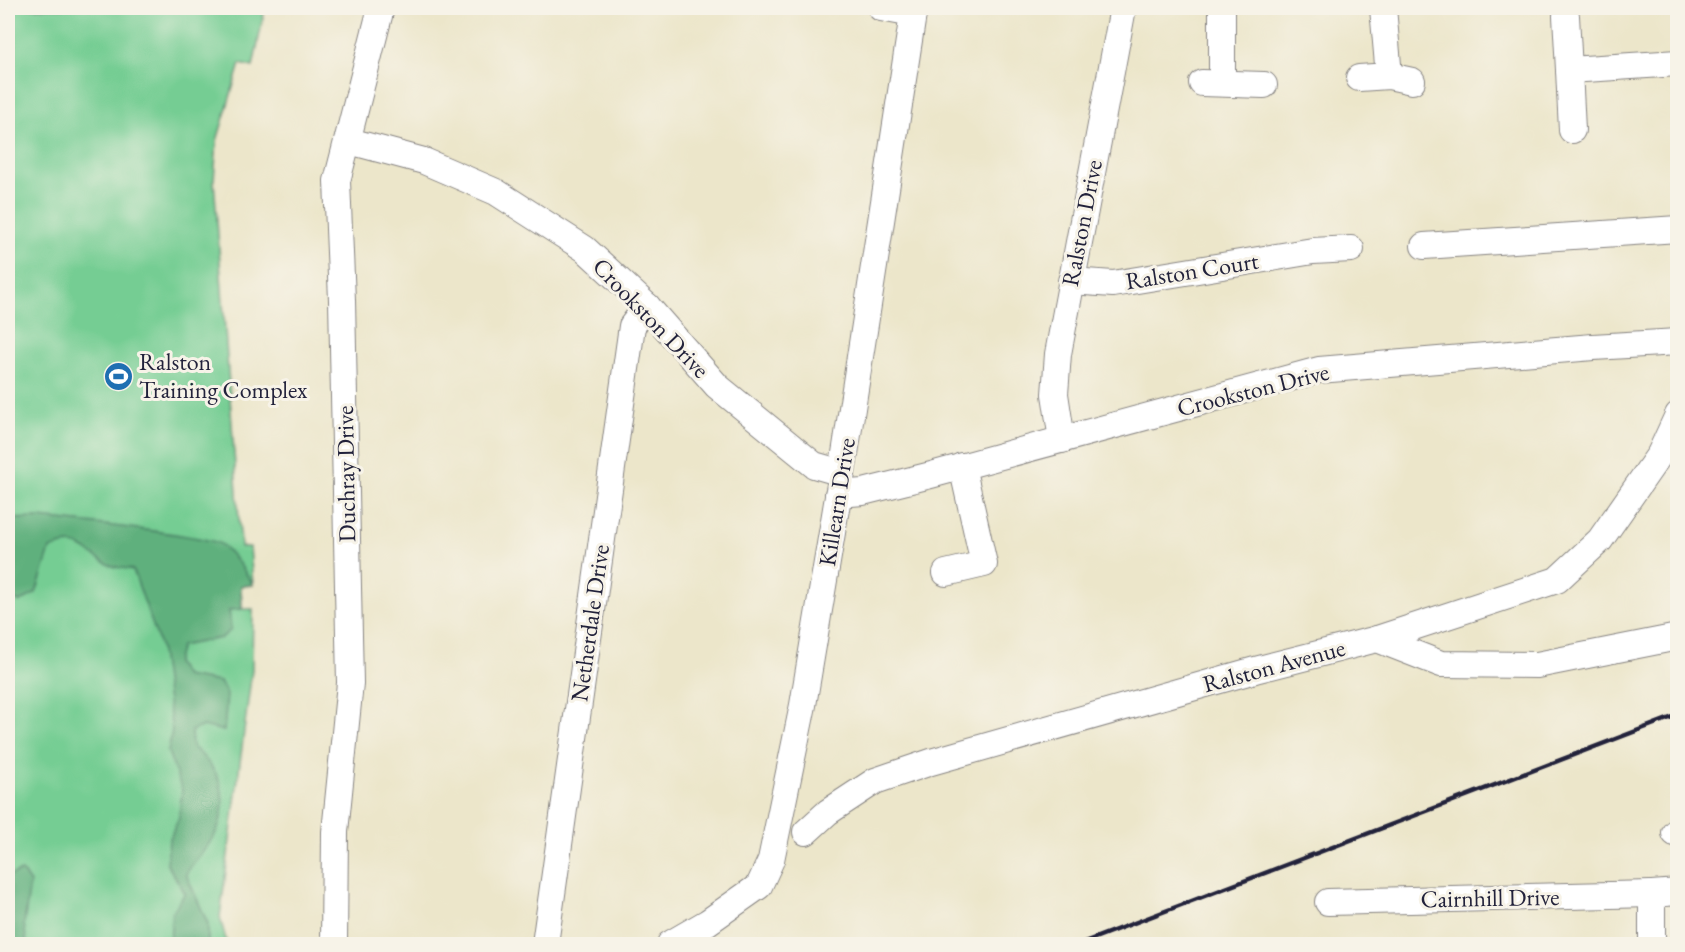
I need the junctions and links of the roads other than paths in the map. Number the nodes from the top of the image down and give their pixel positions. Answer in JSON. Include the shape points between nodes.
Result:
{"nodes":[{"id":1,"x":381,"y":8,"type":"edge"},
{"id":2,"x":881,"y":8,"type":"edge"},
{"id":3,"x":1123,"y":8,"type":"edge"},
{"id":4,"x":1222,"y":8,"type":"edge"},
{"id":5,"x":1383,"y":8,"type":"edge"},
{"id":6,"x":913,"y":11,"type":"edge"},
{"id":7,"x":1566,"y":16,"type":"dead end"},
{"id":8,"x":1677,"y":63,"type":"edge"},
{"id":9,"x":1569,"y":70,"type":"junction"},
{"id":10,"x":1359,"y":78,"type":"dead end"},
{"id":11,"x":1264,"y":85,"type":"dead end"},
{"id":12,"x":1572,"y":130,"type":"dead end"},
{"id":13,"x":349,"y":141,"type":"junction"},
{"id":14,"x":1677,"y":229,"type":"edge"},
{"id":15,"x":1440,"y":239,"type":"dead end"},
{"id":16,"x":1350,"y":249,"type":"dead end"},
{"id":17,"x":1071,"y":281,"type":"junction"},
{"id":18,"x":647,"y":306,"type":"junction"},
{"id":19,"x":1677,"y":342,"type":"edge"},
{"id":20,"x":1677,"y":416,"type":"edge"},
{"id":21,"x":1062,"y":440,"type":"junction"},
{"id":22,"x":962,"y":465,"type":"junction"},
{"id":23,"x":840,"y":483,"type":"junction"},
{"id":24,"x":946,"y":573,"type":"dead end"},
{"id":25,"x":1677,"y":637,"type":"edge"},
{"id":26,"x":1377,"y":639,"type":"junction"},
{"id":27,"x":806,"y":832,"type":"dead end"},
{"id":28,"x":1677,"y":892,"type":"edge"},
{"id":29,"x":1652,"y":894,"type":"junction"},
{"id":30,"x":1328,"y":902,"type":"dead end"},
{"id":31,"x":334,"y":945,"type":"edge"},
{"id":32,"x":545,"y":945,"type":"edge"},
{"id":33,"x":670,"y":945,"type":"edge"},
{"id":34,"x":1652,"y":945,"type":"edge"}],
"edges":[{"from":1,"to":13,"type":"street","name":"Duchray Drive"},
{"from":2,"to":6,"type":"street"},
{"from":3,"to":17,"type":"street","name":"Ralston Drive"},
{"from":4,"to":11,"type":"street","via":[[1212,83]]},
{"from":5,"to":10,"type":"street","via":[[1400,78]]},
{"from":6,"to":23,"type":"street","name":"Killearn Drive"},
{"from":7,"to":9,"type":"street"},
{"from":8,"to":9,"type":"street"},
{"from":9,"to":12,"type":"street"},
{"from":13,"to":18,"type":"street","name":"Crookston Drive","via":[[424,161],[496,192],[585,249]]},
{"from":13,"to":31,"type":"street","name":"Duchray Drive","via":[[337,181],[350,683],[335,832]]},
{"from":14,"to":15,"type":"street"},
{"from":16,"to":17,"type":"street","name":"Ralston Court","via":[[1312,241],[1113,284]]},
{"from":17,"to":21,"type":"street","name":"Ralston Drive","via":[[1055,394]]},
{"from":18,"to":23,"type":"street","name":"Crookston Drive","via":[[717,386]]},
{"from":18,"to":32,"type":"street","name":"Netherdale Drive","via":[[632,326]]},
{"from":19,"to":21,"type":"street","name":"Crookston Drive","via":[[1319,370]]},
{"from":20,"to":26,"type":"street","name":"Ralston Avenue","via":[[1660,454],[1600,540],[1557,580]]},
{"from":21,"to":22,"type":"street","name":"Crookston Drive"},
{"from":22,"to":23,"type":"street","name":"Crookston Drive","via":[[863,492]]},
{"from":22,"to":24,"type":"street","via":[[984,564]]},
{"from":23,"to":33,"type":"street","name":"Killearn Drive","via":[[803,705],[771,860],[759,886]]},
{"from":25,"to":26,"type":"street","via":[[1537,665],[1441,664]]},
{"from":26,"to":27,"type":"street","name":"Ralston Avenue","via":[[930,762],[875,782],[828,812]]},
{"from":28,"to":29,"type":"street","name":"Cairnhill Drive"},
{"from":29,"to":30,"type":"street","name":"Cairnhill Drive"},
{"from":29,"to":34,"type":"street"}]}
